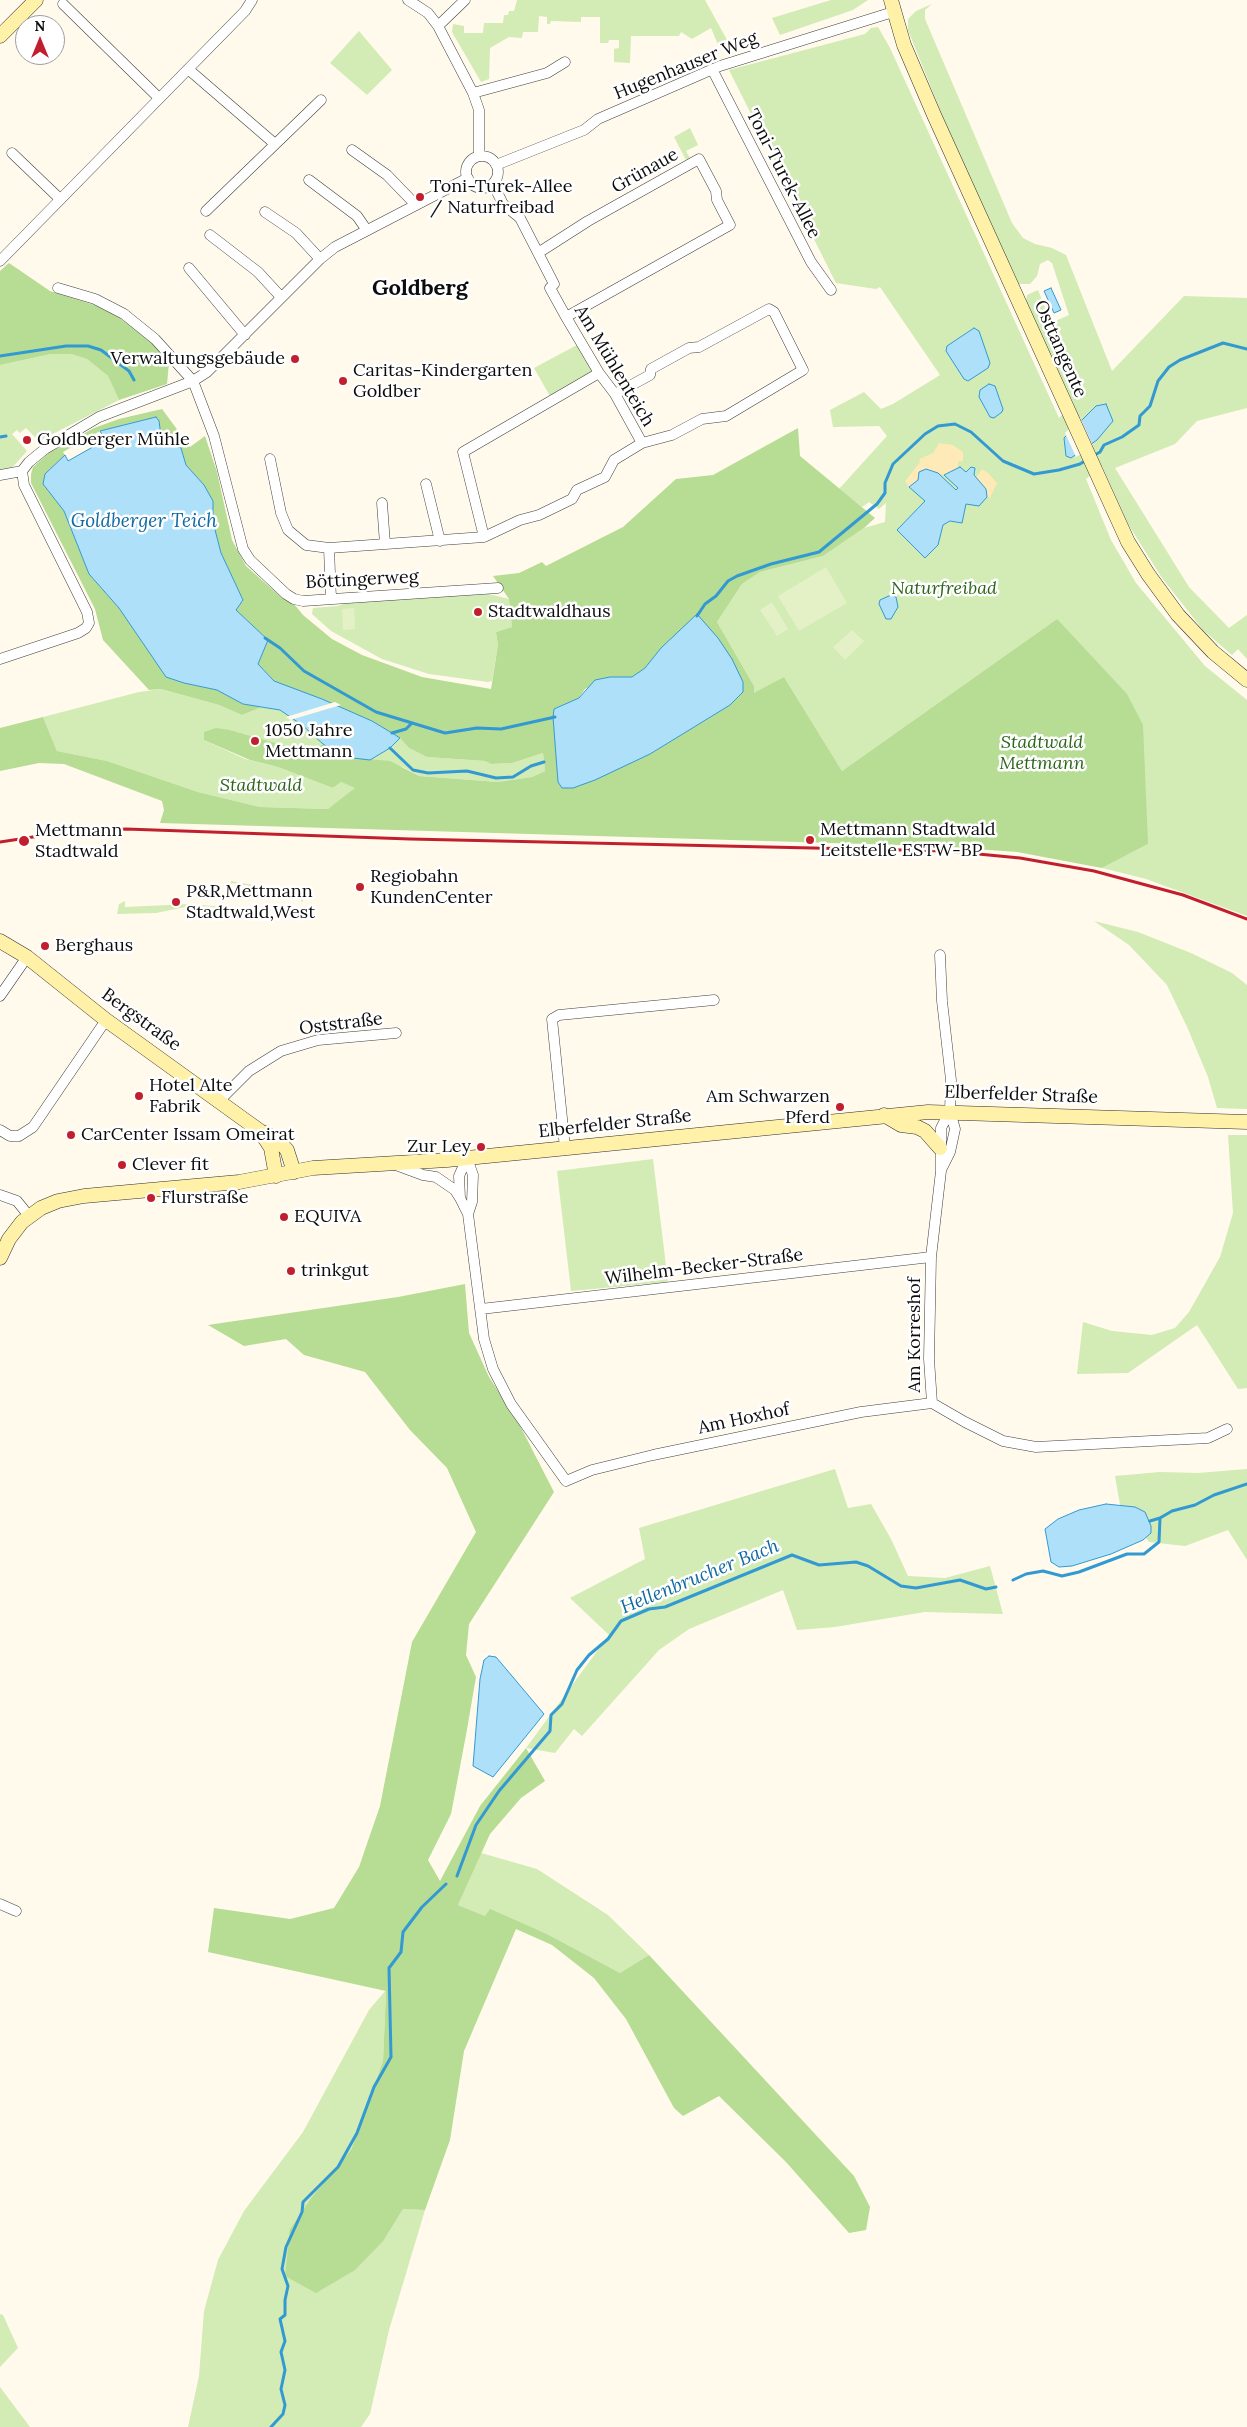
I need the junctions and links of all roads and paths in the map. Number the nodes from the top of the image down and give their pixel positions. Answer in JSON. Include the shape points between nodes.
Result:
{"nodes":[{"id":1,"x":36,"y":0,"type":"edge"},
{"id":2,"x":252,"y":0,"type":"edge"},
{"id":3,"x":408,"y":0,"type":"edge"},
{"id":4,"x":465,"y":0,"type":"edge"},
{"id":5,"x":63,"y":4,"type":"dead end"},
{"id":6,"x":892,"y":6,"type":"edge"},
{"id":7,"x":438,"y":26,"type":"junction"},
{"id":8,"x":0,"y":36,"type":"edge"},
{"id":9,"x":565,"y":62,"type":"dead end"},
{"id":10,"x":188,"y":69,"type":"junction"},
{"id":11,"x":712,"y":69,"type":"junction"},
{"id":12,"x":473,"y":93,"type":"junction"},
{"id":13,"x":159,"y":98,"type":"junction"},
{"id":14,"x":321,"y":100,"type":"dead end"},
{"id":15,"x":275,"y":144,"type":"junction"},
{"id":16,"x":352,"y":150,"type":"dead end"},
{"id":17,"x":12,"y":153,"type":"dead end"},
{"id":18,"x":479,"y":156,"type":"junction"},
{"id":19,"x":496,"y":165,"type":"junction"},
{"id":20,"x":468,"y":178,"type":"junction"},
{"id":21,"x":309,"y":180,"type":"dead end"},
{"id":22,"x":493,"y":184,"type":"junction"},
{"id":23,"x":60,"y":199,"type":"junction"},
{"id":24,"x":415,"y":204,"type":"junction"},
{"id":25,"x":206,"y":211,"type":"dead end"},
{"id":26,"x":265,"y":212,"type":"dead end"},
{"id":27,"x":366,"y":229,"type":"junction"},
{"id":28,"x":210,"y":235,"type":"dead end"},
{"id":29,"x":538,"y":253,"type":"junction"},
{"id":30,"x":320,"y":258,"type":"junction"},
{"id":31,"x":0,"y":261,"type":"edge"},
{"id":32,"x":189,"y":268,"type":"dead end"},
{"id":33,"x":58,"y":288,"type":"dead end"},
{"id":34,"x":831,"y":290,"type":"dead end"},
{"id":35,"x":281,"y":297,"type":"junction"},
{"id":36,"x":566,"y":317,"type":"junction"},
{"id":37,"x":245,"y":335,"type":"junction"},
{"id":38,"x":599,"y":373,"type":"junction"},
{"id":39,"x":193,"y":382,"type":"junction"},
{"id":40,"x":615,"y":394,"type":"junction"},
{"id":41,"x":642,"y":443,"type":"junction"},
{"id":42,"x":270,"y":459,"type":"dead end"},
{"id":43,"x":22,"y":470,"type":"junction"},
{"id":44,"x":0,"y":475,"type":"edge"},
{"id":45,"x":426,"y":484,"type":"dead end"},
{"id":46,"x":382,"y":503,"type":"dead end"},
{"id":47,"x":484,"y":538,"type":"junction"},
{"id":48,"x":440,"y":541,"type":"junction"},
{"id":49,"x":385,"y":544,"type":"junction"},
{"id":50,"x":329,"y":548,"type":"junction"},
{"id":51,"x":498,"y":588,"type":"dead end"},
{"id":52,"x":331,"y":599,"type":"junction"},
{"id":53,"x":0,"y":659,"type":"edge"},
{"id":54,"x":1247,"y":680,"type":"edge"},
{"id":55,"x":0,"y":941,"type":"edge"},
{"id":56,"x":940,"y":955,"type":"dead end"},
{"id":57,"x":27,"y":957,"type":"junction"},
{"id":58,"x":0,"y":996,"type":"edge"},
{"id":59,"x":714,"y":1000,"type":"dead end"},
{"id":60,"x":106,"y":1020,"type":"junction"},
{"id":61,"x":396,"y":1034,"type":"dead end"},
{"id":62,"x":219,"y":1101,"type":"junction"},
{"id":63,"x":950,"y":1112,"type":"junction"},
{"id":64,"x":884,"y":1115,"type":"junction"},
{"id":65,"x":1247,"y":1122,"type":"edge"},
{"id":66,"x":0,"y":1130,"type":"edge"},
{"id":67,"x":260,"y":1131,"type":"junction"},
{"id":68,"x":565,"y":1148,"type":"junction"},
{"id":69,"x":940,"y":1148,"type":"junction"},
{"id":70,"x":467,"y":1158,"type":"junction"},
{"id":71,"x":395,"y":1164,"type":"junction"},
{"id":72,"x":941,"y":1171,"type":"junction"},
{"id":73,"x":294,"y":1172,"type":"junction"},
{"id":74,"x":276,"y":1176,"type":"junction"},
{"id":75,"x":0,"y":1195,"type":"edge"},
{"id":76,"x":460,"y":1198,"type":"junction"},
{"id":77,"x":468,"y":1214,"type":"junction"},
{"id":78,"x":29,"y":1216,"type":"junction"},
{"id":79,"x":931,"y":1257,"type":"junction"},
{"id":80,"x":0,"y":1258,"type":"edge"},
{"id":81,"x":481,"y":1309,"type":"junction"},
{"id":82,"x":932,"y":1403,"type":"junction"},
{"id":83,"x":1227,"y":1429,"type":"dead end"},
{"id":84,"x":0,"y":1904,"type":"edge"},
{"id":85,"x":16,"y":1911,"type":"dead end"}],
"edges":[{"from":1,"to":8,"type":"main road"},
{"from":2,"to":10,"type":"street"},
{"from":3,"to":7,"type":"street","via":[[428,13]]},
{"from":4,"to":7,"type":"street"},
{"from":5,"to":13,"type":"street"},
{"from":6,"to":11,"type":"street","name":"Hugenhauser Weg"},
{"from":6,"to":54,"type":"main road","name":"Osttangente","via":[[910,61],[1134,553],[1170,606],[1204,643]]},
{"from":7,"to":12,"type":"street"},
{"from":9,"to":12,"type":"street","via":[[547,73]]},
{"from":10,"to":13,"type":"street"},
{"from":10,"to":15,"type":"street"},
{"from":11,"to":19,"type":"street","name":"Hugenhauser Weg","via":[[598,119],[584,130]]},
{"from":11,"to":34,"type":"street","name":"Toni-Turek-Allee","via":[[811,262]]},
{"from":12,"to":18,"type":"street","via":[[479,110]]},
{"from":13,"to":23,"type":"street"},
{"from":14,"to":15,"type":"street"},
{"from":15,"to":25,"type":"street"},
{"from":16,"to":24,"type":"street","via":[[388,174]]},
{"from":17,"to":23,"type":"street"},
{"from":18,"to":19,"type":"street","via":[[489,157]]},
{"from":18,"to":20,"type":"street","via":[[468,166]]},
{"from":19,"to":22,"type":"street","via":[[498,175]]},
{"from":20,"to":22,"type":"street","via":[[478,187]]},
{"from":20,"to":24,"type":"street"},
{"from":21,"to":27,"type":"street","via":[[357,216]]},
{"from":22,"to":29,"type":"street","name":"Am Mühlenteich","via":[[503,204],[520,218]]},
{"from":23,"to":31,"type":"street"},
{"from":24,"to":27,"type":"street"},
{"from":26,"to":30,"type":"street","via":[[296,233]]},
{"from":27,"to":30,"type":"street"},
{"from":28,"to":35,"type":"street","via":[[258,272]]},
{"from":29,"to":36,"type":"street","name":"Am Mühlenteich","via":[[554,284],[550,288]]},
{"from":29,"to":36,"type":"street","name":"Grünaue","via":[[699,159],[716,192],[730,225]]},
{"from":30,"to":35,"type":"street"},
{"from":32,"to":37,"type":"street"},
{"from":33,"to":39,"type":"street","via":[[95,299],[136,322]]},
{"from":35,"to":37,"type":"street"},
{"from":36,"to":38,"type":"street","name":"Am Mühlenteich"},
{"from":37,"to":39,"type":"street"},
{"from":38,"to":40,"type":"street","name":"Am Mühlenteich"},
{"from":38,"to":47,"type":"street","via":[[463,452]]},
{"from":39,"to":43,"type":"street","via":[[93,420],[38,454]]},
{"from":39,"to":52,"type":"street","name":"Böttingerweg","via":[[214,436],[245,554],[294,599]]},
{"from":40,"to":41,"type":"street","name":"Am Mühlenteich"},
{"from":40,"to":41,"type":"street","via":[[650,375],[652,369],[689,348],[699,347],[764,309],[774,312],[803,370],[726,416],[702,419],[672,435]]},
{"from":41,"to":47,"type":"street","name":"Am Mühlenteich","via":[[614,460],[605,477],[577,490],[572,500]]},
{"from":42,"to":50,"type":"street","name":"Am Mühlenteich","via":[[281,513],[288,530],[306,545]]},
{"from":43,"to":44,"type":"street"},
{"from":43,"to":53,"type":"street","via":[[24,485],[87,612],[89,623],[78,632]]},
{"from":45,"to":48,"type":"street"},
{"from":46,"to":49,"type":"street"},
{"from":47,"to":48,"type":"street","name":"Am Mühlenteich"},
{"from":48,"to":49,"type":"street","name":"Am Mühlenteich"},
{"from":49,"to":50,"type":"street","name":"Am Mühlenteich"},
{"from":50,"to":52,"type":"street"},
{"from":51,"to":52,"type":"street","name":"Böttingerweg"},
{"from":55,"to":57,"type":"main road","name":"Bergstraße"},
{"from":56,"to":63,"type":"street","via":[[951,1080]]},
{"from":57,"to":58,"type":"street"},
{"from":57,"to":60,"type":"main road","name":"Bergstraße"},
{"from":59,"to":68,"type":"street","via":[[558,1015],[552,1019]]},
{"from":60,"to":62,"type":"main road","name":"Bergstraße"},
{"from":60,"to":66,"type":"street","via":[[33,1127],[20,1136],[10,1136]]},
{"from":61,"to":62,"type":"street","name":"Oststraße","via":[[318,1040],[281,1051],[249,1071]]},
{"from":62,"to":67,"type":"main road","name":"Bergstraße"},
{"from":63,"to":64,"type":"main road","name":"Elberfelder Straße"},
{"from":63,"to":65,"type":"main road","name":"Elberfelder Straße"},
{"from":63,"to":69,"type":"street","name":"Am Korreshof","via":[[941,1128]]},
{"from":63,"to":72,"type":"street","name":"Am Korreshof","via":[[955,1129],[950,1152]]},
{"from":64,"to":68,"type":"main road","name":"Elberfelder Straße"},
{"from":64,"to":69,"type":"main road","via":[[901,1125],[925,1131]]},
{"from":67,"to":73,"type":"main road","name":"Bergstraße","via":[[282,1143],[290,1155]]},
{"from":67,"to":74,"type":"main road","name":"Bergstraße","via":[[270,1148]]},
{"from":68,"to":70,"type":"main road","name":"Elberfelder Straße"},
{"from":69,"to":72,"type":"street","name":"Am Korreshof"},
{"from":70,"to":71,"type":"main road","name":"Elberfelder Straße"},
{"from":70,"to":76,"type":"street","via":[[459,1176]]},
{"from":70,"to":77,"type":"street","via":[[473,1175]]},
{"from":71,"to":73,"type":"main road","name":"Elberfelder Straße"},
{"from":71,"to":76,"type":"street","via":[[436,1177],[455,1190]]},
{"from":72,"to":79,"type":"street","name":"Am Korreshof"},
{"from":73,"to":74,"type":"main road","name":"Elberfelder Straße"},
{"from":74,"to":78,"type":"main road","name":"Elberfelder Straße","via":[[84,1196],[49,1204]]},
{"from":75,"to":78,"type":"street","via":[[17,1201]]},
{"from":76,"to":77,"type":"street"},
{"from":77,"to":81,"type":"street"},
{"from":78,"to":80,"type":"main road","via":[[9,1239]]},
{"from":79,"to":81,"type":"street","name":"Wilhelm-Becker-Straße"},
{"from":79,"to":82,"type":"street","name":"Am Korreshof","via":[[928,1359]]},
{"from":81,"to":82,"type":"street","name":"Am Hoxhof","via":[[484,1339],[493,1369],[511,1404],[566,1481],[592,1470],[653,1455],[861,1412]]},
{"from":82,"to":83,"type":"street","name":"Am Korreshof","via":[[1004,1440],[1028,1446],[1208,1438]]},
{"from":84,"to":85,"type":"street"}]}
